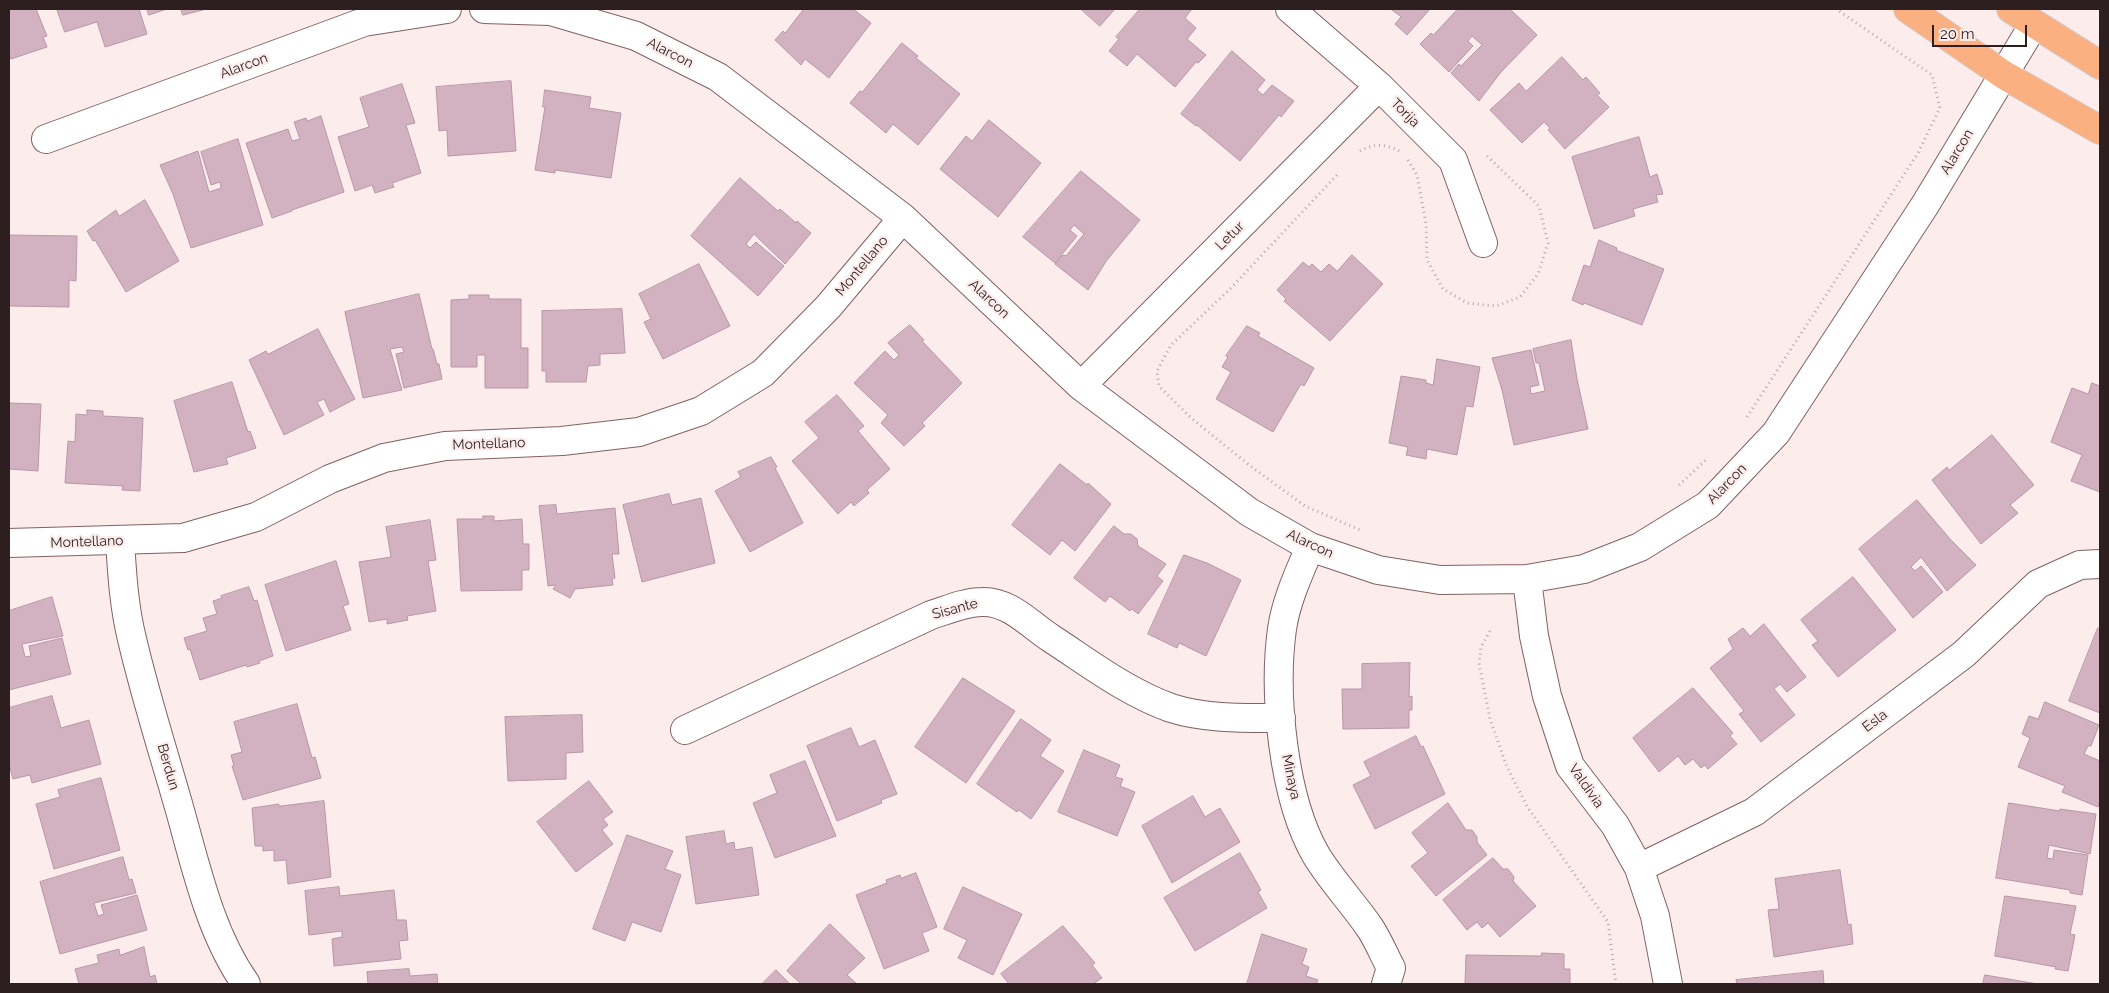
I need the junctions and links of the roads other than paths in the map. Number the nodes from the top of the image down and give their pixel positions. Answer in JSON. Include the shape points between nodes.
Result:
{"nodes":[{"id":1,"x":446,"y":9,"type":"edge"},
{"id":2,"x":484,"y":9,"type":"edge"},
{"id":3,"x":1290,"y":9,"type":"edge"},
{"id":4,"x":1908,"y":9,"type":"edge"},
{"id":5,"x":2011,"y":9,"type":"edge"},
{"id":6,"x":2034,"y":24,"type":"junction"},
{"id":7,"x":2100,"y":65,"type":"edge"},
{"id":8,"x":2004,"y":75,"type":"junction"},
{"id":9,"x":1379,"y":86,"type":"junction"},
{"id":10,"x":2100,"y":130,"type":"edge"},
{"id":11,"x":46,"y":139,"type":"dead end"},
{"id":12,"x":903,"y":218,"type":"junction"},
{"id":13,"x":1483,"y":243,"type":"dead end"},
{"id":14,"x":1081,"y":386,"type":"junction"},
{"id":15,"x":120,"y":541,"type":"junction"},
{"id":16,"x":9,"y":543,"type":"edge"},
{"id":17,"x":1310,"y":547,"type":"junction"},
{"id":18,"x":2100,"y":564,"type":"edge"},
{"id":19,"x":1527,"y":579,"type":"junction"},
{"id":20,"x":1281,"y":718,"type":"junction"},
{"id":21,"x":685,"y":730,"type":"dead end"},
{"id":22,"x":1639,"y":868,"type":"junction"},
{"id":23,"x":246,"y":984,"type":"edge"},
{"id":24,"x":1386,"y":984,"type":"edge"},
{"id":25,"x":1668,"y":984,"type":"edge"}],
"edges":[{"from":1,"to":11,"type":"street","name":"Alarcon","via":[[364,22]]},
{"from":2,"to":12,"type":"street","name":"Alarcon","via":[[551,11],[636,36],[661,48],[718,77]]},
{"from":3,"to":9,"type":"street","name":"Torija"},
{"from":4,"to":8,"type":"main road"},
{"from":5,"to":6,"type":"main road"},
{"from":6,"to":7,"type":"main road"},
{"from":6,"to":8,"type":"street","name":"Alarcon"},
{"from":8,"to":10,"type":"main road"},
{"from":8,"to":19,"type":"street","name":"Alarcon","via":[[1776,433],[1708,505],[1640,547],[1584,569]]},
{"from":9,"to":13,"type":"street","name":"Torija","via":[[1453,160]]},
{"from":9,"to":14,"type":"street","name":"Letur"},
{"from":12,"to":14,"type":"street","name":"Alarcon"},
{"from":12,"to":15,"type":"street","name":"Montellano","via":[[828,307],[763,373],[701,411],[639,432],[562,442],[445,446],[384,458],[330,479],[256,517],[184,538]]},
{"from":14,"to":17,"type":"street","name":"Alarcon","via":[[1249,512]]},
{"from":15,"to":16,"type":"street","name":"Montellano"},
{"from":15,"to":23,"type":"street","name":"Berdun","via":[[131,638],[208,909],[235,968]]},
{"from":17,"to":19,"type":"street","name":"Alarcon","via":[[1378,570],[1440,580]]},
{"from":17,"to":20,"type":"street","name":"Minaya","via":[[1282,628],[1279,670]]},
{"from":18,"to":22,"type":"street","name":"Esla","via":[[2080,565],[2038,584],[1964,654],[1754,812]]},
{"from":19,"to":22,"type":"street","name":"Valdivia","via":[[1545,688],[1570,766],[1615,825]]},
{"from":20,"to":21,"type":"street","name":"Sisante","via":[[1240,718],[1172,708],[1094,667],[1019,614],[984,602],[961,605],[931,615]]},
{"from":20,"to":24,"type":"street","name":"Minaya","via":[[1290,790],[1316,854],[1371,930],[1391,968]]},
{"from":22,"to":25,"type":"street","name":"Valdivia","via":[[1655,916]]}]}
